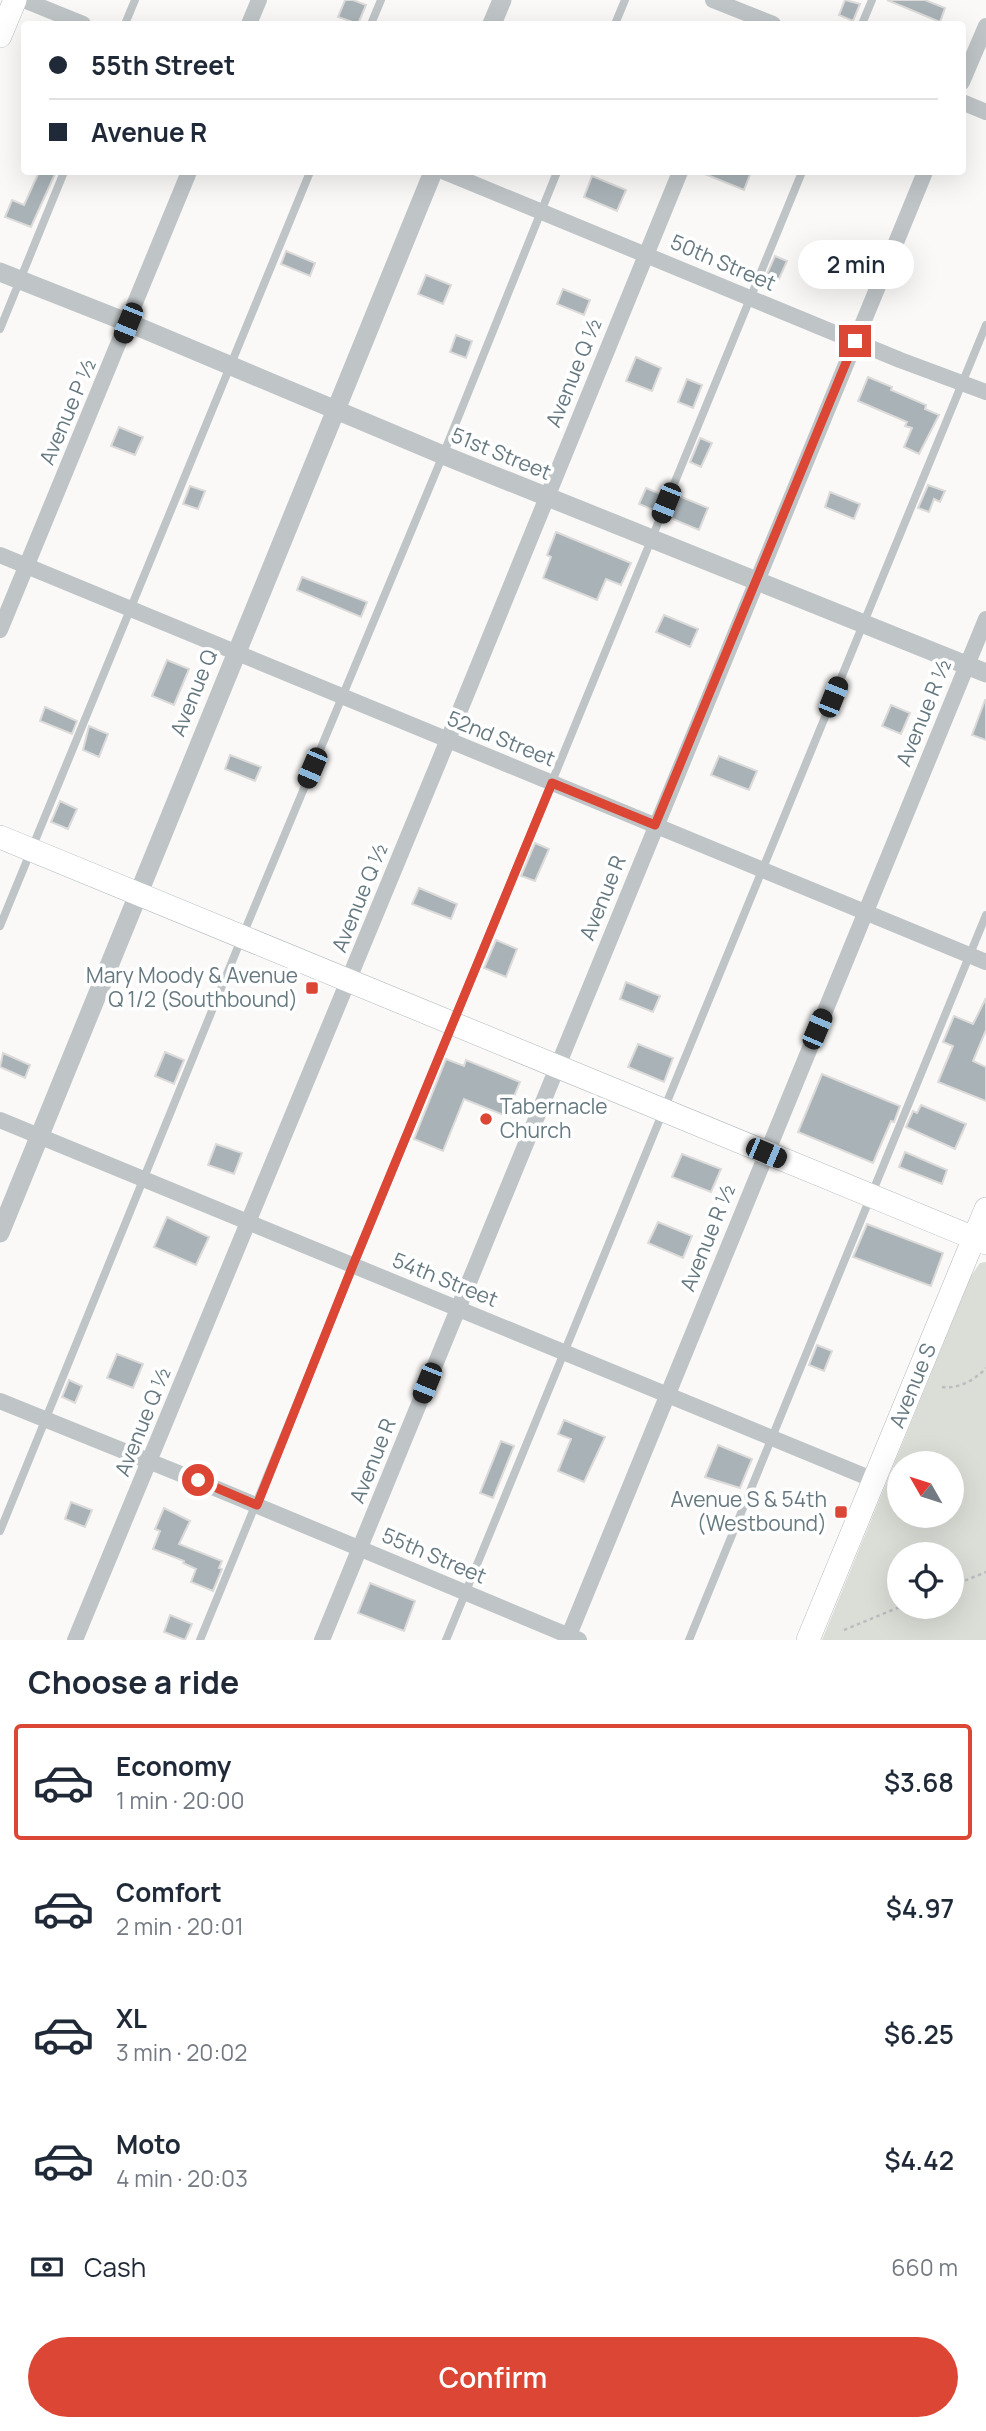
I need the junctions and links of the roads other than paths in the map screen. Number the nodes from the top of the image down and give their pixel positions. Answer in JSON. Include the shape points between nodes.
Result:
{"nodes":[{"id":1,"x":15,"y":0,"type":"edge"},
{"id":2,"x":23,"y":0,"type":"edge"},
{"id":3,"x":135,"y":0,"type":"edge"},
{"id":4,"x":259,"y":0,"type":"edge"},
{"id":5,"x":381,"y":0,"type":"edge"},
{"id":6,"x":502,"y":0,"type":"edge"},
{"id":7,"x":625,"y":0,"type":"edge"},
{"id":8,"x":713,"y":0,"type":"edge"},
{"id":9,"x":872,"y":0,"type":"edge"},
{"id":10,"x":744,"y":12,"type":"edge"},
{"id":11,"x":76,"y":21,"type":"edge"},
{"id":12,"x":126,"y":21,"type":"edge"},
{"id":13,"x":250,"y":21,"type":"edge"},
{"id":14,"x":372,"y":21,"type":"edge"},
{"id":15,"x":493,"y":21,"type":"edge"},
{"id":16,"x":616,"y":21,"type":"edge"},
{"id":17,"x":766,"y":21,"type":"edge"},
{"id":18,"x":863,"y":21,"type":"edge"},
{"id":19,"x":986,"y":26,"type":"edge"},
{"id":20,"x":0,"y":36,"type":"edge"},
{"id":21,"x":966,"y":73,"type":"edge"},
{"id":22,"x":966,"y":104,"type":"edge"},
{"id":23,"x":986,"y":112,"type":"edge"},
{"id":24,"x":63,"y":175,"type":"edge"},
{"id":25,"x":188,"y":175,"type":"edge"},
{"id":26,"x":309,"y":175,"type":"edge"},
{"id":27,"x":432,"y":175,"type":"edge"},
{"id":28,"x":452,"y":175,"type":"edge"},
{"id":29,"x":555,"y":175,"type":"edge"},
{"id":30,"x":679,"y":175,"type":"edge"},
{"id":31,"x":801,"y":175,"type":"edge"},
{"id":32,"x":924,"y":175,"type":"edge"},
{"id":33,"x":541,"y":211,"type":"junction"},
{"id":34,"x":646,"y":253,"type":"junction"},
{"id":35,"x":0,"y":272,"type":"edge"},
{"id":36,"x":20,"y":280,"type":"junction"},
{"id":37,"x":751,"y":297,"type":"junction"},
{"id":38,"x":128,"y":323,"type":"junction"},
{"id":39,"x":986,"y":325,"type":"edge"},
{"id":40,"x":0,"y":329,"type":"edge"},
{"id":41,"x":855,"y":341,"type":"junction"},
{"id":42,"x":231,"y":366,"type":"junction"},
{"id":43,"x":962,"y":383,"type":"junction"},
{"id":44,"x":986,"y":392,"type":"edge"},
{"id":45,"x":337,"y":411,"type":"junction"},
{"id":46,"x":443,"y":455,"type":"junction"},
{"id":47,"x":546,"y":497,"type":"junction"},
{"id":48,"x":652,"y":538,"type":"junction"},
{"id":49,"x":0,"y":555,"type":"edge"},
{"id":50,"x":27,"y":566,"type":"junction"},
{"id":51,"x":757,"y":580,"type":"junction"},
{"id":52,"x":131,"y":609,"type":"junction"},
{"id":53,"x":986,"y":619,"type":"edge"},
{"id":54,"x":864,"y":623,"type":"junction"},
{"id":55,"x":0,"y":630,"type":"edge"},
{"id":56,"x":235,"y":652,"type":"junction"},
{"id":57,"x":967,"y":665,"type":"junction"},
{"id":58,"x":986,"y":673,"type":"edge"},
{"id":59,"x":342,"y":696,"type":"junction"},
{"id":60,"x":448,"y":740,"type":"junction"},
{"id":61,"x":552,"y":783,"type":"junction"},
{"id":62,"x":655,"y":825,"type":"junction"},
{"id":63,"x":0,"y":837,"type":"edge"},
{"id":64,"x":32,"y":850,"type":"junction"},
{"id":65,"x":762,"y":869,"type":"junction"},
{"id":66,"x":138,"y":894,"type":"junction"},
{"id":67,"x":865,"y":912,"type":"junction"},
{"id":68,"x":986,"y":915,"type":"edge"},
{"id":69,"x":0,"y":926,"type":"edge"},
{"id":70,"x":242,"y":937,"type":"junction"},
{"id":71,"x":970,"y":955,"type":"junction"},
{"id":72,"x":986,"y":962,"type":"edge"},
{"id":73,"x":349,"y":981,"type":"junction"},
{"id":74,"x":454,"y":1024,"type":"junction"},
{"id":75,"x":557,"y":1067,"type":"junction"},
{"id":76,"x":663,"y":1111,"type":"junction"},
{"id":77,"x":0,"y":1120,"type":"edge"},
{"id":78,"x":39,"y":1136,"type":"junction"},
{"id":79,"x":766,"y":1153,"type":"junction"},
{"id":80,"x":144,"y":1179,"type":"junction"},
{"id":81,"x":871,"y":1196,"type":"junction"},
{"id":82,"x":986,"y":1209,"type":"edge"},
{"id":83,"x":247,"y":1222,"type":"junction"},
{"id":84,"x":0,"y":1233,"type":"edge"},
{"id":85,"x":980,"y":1241,"type":"edge"},
{"id":86,"x":353,"y":1265,"type":"junction"},
{"id":87,"x":457,"y":1308,"type":"junction"},
{"id":88,"x":564,"y":1352,"type":"junction"},
{"id":89,"x":667,"y":1395,"type":"junction"},
{"id":90,"x":0,"y":1401,"type":"edge"},
{"id":91,"x":46,"y":1419,"type":"junction"},
{"id":92,"x":772,"y":1437,"type":"junction"},
{"id":93,"x":150,"y":1461,"type":"junction"},
{"id":94,"x":874,"y":1480,"type":"junction"},
{"id":95,"x":257,"y":1505,"type":"junction"},
{"id":96,"x":0,"y":1531,"type":"edge"},
{"id":97,"x":360,"y":1548,"type":"junction"},
{"id":98,"x":465,"y":1592,"type":"junction"},
{"id":99,"x":572,"y":1639,"type":"edge"},
{"id":100,"x":75,"y":1640,"type":"edge"},
{"id":101,"x":200,"y":1640,"type":"edge"},
{"id":102,"x":322,"y":1640,"type":"edge"},
{"id":103,"x":446,"y":1640,"type":"edge"},
{"id":104,"x":689,"y":1640,"type":"edge"},
{"id":105,"x":808,"y":1640,"type":"edge"}],
"edges":[{"from":1,"to":20,"type":"main road"},
{"from":2,"to":11,"type":"street"},
{"from":3,"to":12,"type":"lane"},
{"from":4,"to":13,"type":"street"},
{"from":5,"to":14,"type":"lane"},
{"from":6,"to":15,"type":"street"},
{"from":7,"to":16,"type":"lane"},
{"from":8,"to":10,"type":"street"},
{"from":9,"to":18,"type":"lane"},
{"from":10,"to":17,"type":"street"},
{"from":19,"to":21,"type":"street"},
{"from":22,"to":23,"type":"street"},
{"from":24,"to":36,"type":"lane"},
{"from":25,"to":38,"type":"street","name":"Avenue P ½"},
{"from":26,"to":42,"type":"lane"},
{"from":27,"to":45,"type":"street","name":"Avenue Q"},
{"from":28,"to":33,"type":"street","name":"50th Street"},
{"from":29,"to":33,"type":"lane"},
{"from":30,"to":34,"type":"street","name":"Avenue Q ½"},
{"from":31,"to":37,"type":"lane"},
{"from":32,"to":41,"type":"street","name":"Avenue R"},
{"from":33,"to":34,"type":"street","name":"50th Street"},
{"from":33,"to":46,"type":"lane"},
{"from":34,"to":37,"type":"street","name":"50th Street"},
{"from":34,"to":47,"type":"street","name":"Avenue Q ½"},
{"from":35,"to":36,"type":"street","name":"51st Street"},
{"from":36,"to":38,"type":"street","name":"51st Street"},
{"from":36,"to":40,"type":"lane"},
{"from":37,"to":41,"type":"street","name":"50th Street"},
{"from":37,"to":48,"type":"lane"},
{"from":38,"to":42,"type":"street","name":"51st Street"},
{"from":38,"to":50,"type":"street","name":"Avenue P ½"},
{"from":39,"to":43,"type":"lane"},
{"from":41,"to":43,"type":"street","name":"50th Street"},
{"from":41,"to":51,"type":"street","name":"Avenue R"},
{"from":42,"to":45,"type":"street","name":"51st Street"},
{"from":42,"to":52,"type":"lane"},
{"from":43,"to":44,"type":"street","name":"50th Street"},
{"from":43,"to":54,"type":"lane"},
{"from":45,"to":46,"type":"street","name":"51st Street"},
{"from":45,"to":56,"type":"street","name":"Avenue Q"},
{"from":46,"to":47,"type":"street","name":"51st Street"},
{"from":46,"to":59,"type":"lane"},
{"from":47,"to":48,"type":"street","name":"51st Street"},
{"from":47,"to":60,"type":"street","name":"Avenue Q ½"},
{"from":48,"to":51,"type":"street","name":"51st Street"},
{"from":48,"to":61,"type":"lane"},
{"from":49,"to":50,"type":"street","name":"52nd Street"},
{"from":50,"to":52,"type":"street","name":"52nd Street"},
{"from":50,"to":55,"type":"street","name":"Avenue P ½"},
{"from":51,"to":54,"type":"street","name":"51st Street"},
{"from":51,"to":62,"type":"street","name":"Avenue R"},
{"from":52,"to":56,"type":"street","name":"52nd Street"},
{"from":52,"to":64,"type":"lane"},
{"from":53,"to":57,"type":"street","name":"Avenue R ½"},
{"from":54,"to":57,"type":"street","name":"51st Street"},
{"from":54,"to":65,"type":"lane"},
{"from":56,"to":59,"type":"street","name":"52nd Street"},
{"from":56,"to":66,"type":"street","name":"Avenue Q"},
{"from":57,"to":58,"type":"street","name":"51st Street"},
{"from":57,"to":67,"type":"street","name":"Avenue R ½"},
{"from":59,"to":60,"type":"street","name":"52nd Street"},
{"from":59,"to":70,"type":"lane"},
{"from":60,"to":61,"type":"street","name":"52nd Street"},
{"from":60,"to":73,"type":"street","name":"Avenue Q ½"},
{"from":61,"to":62,"type":"street","name":"52nd Street"},
{"from":61,"to":74,"type":"lane"},
{"from":62,"to":65,"type":"street","name":"52nd Street"},
{"from":62,"to":75,"type":"street","name":"Avenue R"},
{"from":63,"to":64,"type":"main road"},
{"from":64,"to":66,"type":"main road"},
{"from":64,"to":69,"type":"lane"},
{"from":65,"to":67,"type":"street","name":"52nd Street"},
{"from":65,"to":76,"type":"lane"},
{"from":66,"to":70,"type":"main road"},
{"from":66,"to":78,"type":"street","name":"Avenue Q"},
{"from":67,"to":71,"type":"street","name":"52nd Street"},
{"from":67,"to":79,"type":"street","name":"Avenue R ½"},
{"from":68,"to":71,"type":"lane"},
{"from":70,"to":73,"type":"main road"},
{"from":70,"to":80,"type":"lane"},
{"from":71,"to":72,"type":"street","name":"52nd Street"},
{"from":71,"to":81,"type":"lane"},
{"from":73,"to":74,"type":"main road"},
{"from":73,"to":83,"type":"street","name":"Avenue Q ½"},
{"from":74,"to":75,"type":"main road"},
{"from":74,"to":86,"type":"lane"},
{"from":75,"to":76,"type":"main road"},
{"from":75,"to":87,"type":"street","name":"Avenue R"},
{"from":76,"to":79,"type":"main road"},
{"from":76,"to":88,"type":"lane"},
{"from":77,"to":78,"type":"street","name":"54th Street"},
{"from":78,"to":80,"type":"street","name":"54th Street"},
{"from":78,"to":84,"type":"street","name":"Avenue Q"},
{"from":79,"to":81,"type":"main road"},
{"from":79,"to":89,"type":"street","name":"Avenue R ½"},
{"from":80,"to":83,"type":"street","name":"54th Street"},
{"from":80,"to":91,"type":"lane"},
{"from":81,"to":85,"type":"main road"},
{"from":81,"to":92,"type":"lane"},
{"from":82,"to":85,"type":"main road","name":"Avenue S"},
{"from":83,"to":86,"type":"street","name":"54th Street"},
{"from":83,"to":93,"type":"street","name":"Avenue Q ½"},
{"from":85,"to":94,"type":"main road","name":"Avenue S"},
{"from":86,"to":87,"type":"street","name":"54th Street"},
{"from":86,"to":95,"type":"lane"},
{"from":87,"to":88,"type":"street","name":"54th Street"},
{"from":87,"to":97,"type":"street","name":"Avenue R"},
{"from":88,"to":89,"type":"street","name":"54th Street"},
{"from":88,"to":98,"type":"lane"},
{"from":89,"to":92,"type":"street","name":"54th Street"},
{"from":89,"to":99,"type":"street","name":"Avenue R ½"},
{"from":90,"to":91,"type":"street","name":"55th Street"},
{"from":91,"to":93,"type":"street","name":"55th Street"},
{"from":91,"to":96,"type":"lane"},
{"from":92,"to":94,"type":"street","name":"54th Street"},
{"from":92,"to":104,"type":"lane"},
{"from":93,"to":95,"type":"street","name":"55th Street"},
{"from":93,"to":100,"type":"street","name":"Avenue Q ½"},
{"from":94,"to":105,"type":"main road","name":"Avenue S"},
{"from":95,"to":97,"type":"street","name":"55th Street"},
{"from":95,"to":101,"type":"lane"},
{"from":97,"to":98,"type":"street","name":"55th Street"},
{"from":97,"to":102,"type":"street","name":"Avenue R"},
{"from":98,"to":99,"type":"street","name":"55th Street"},
{"from":98,"to":103,"type":"lane"}]}
